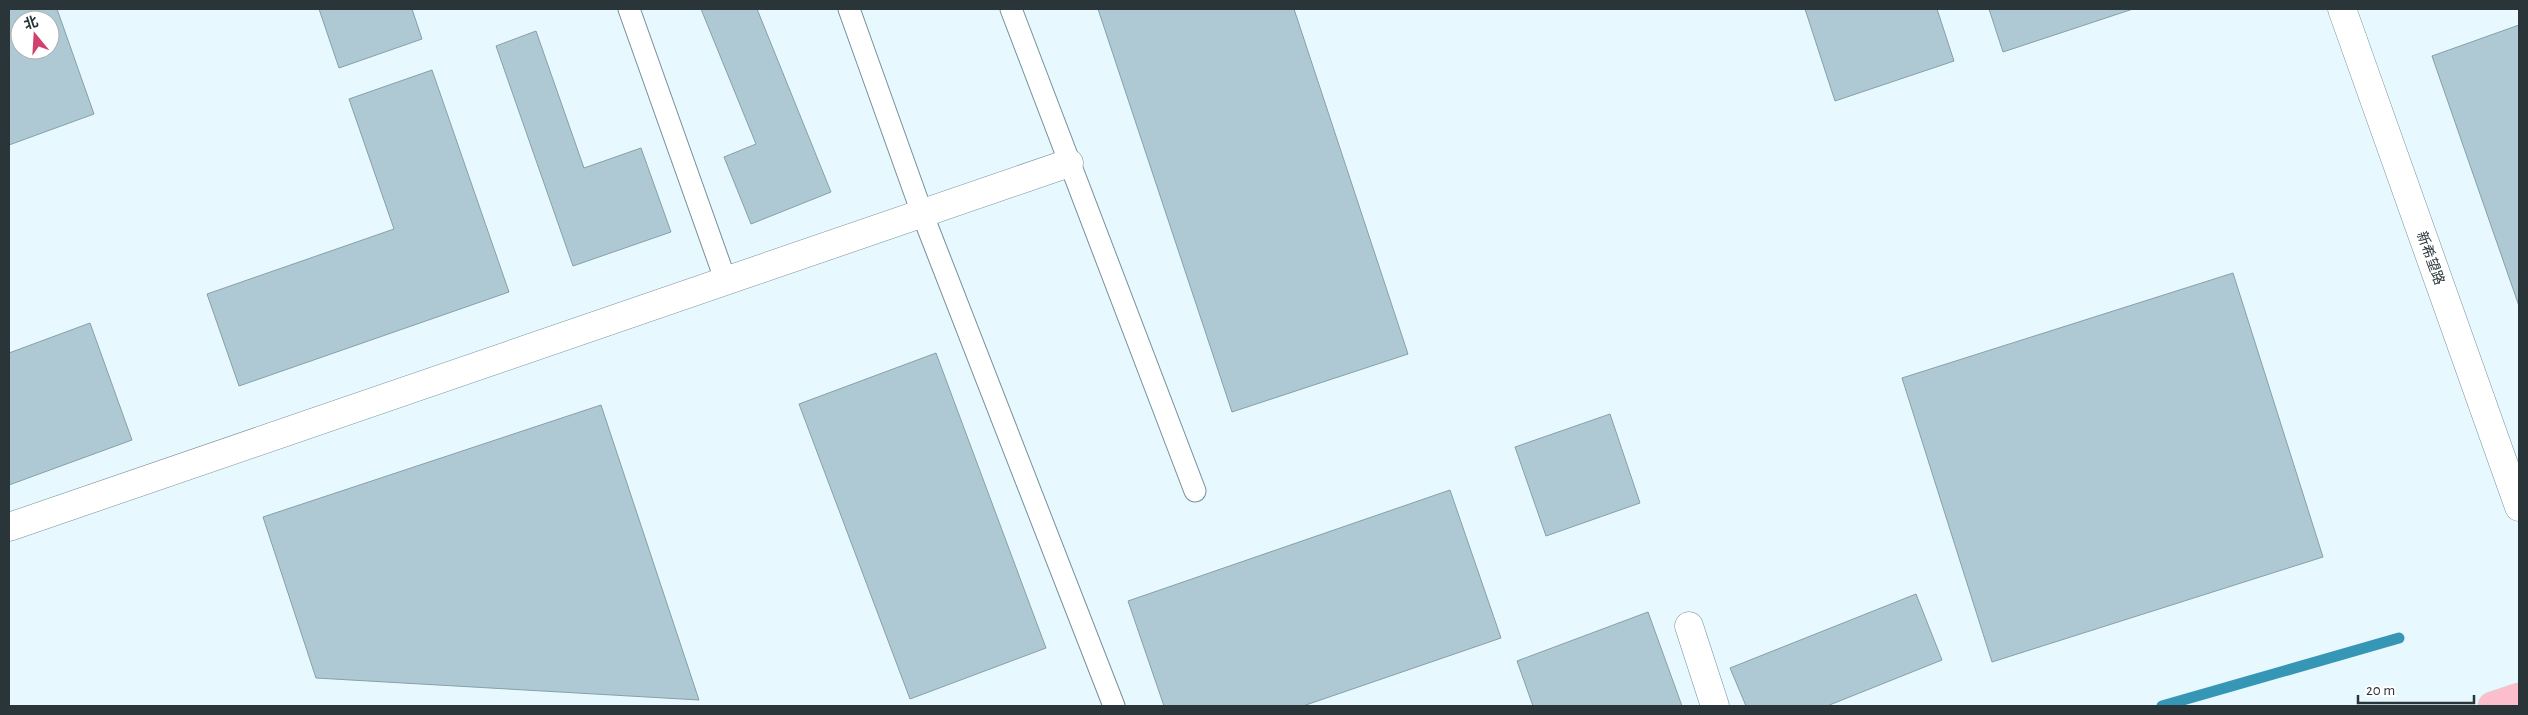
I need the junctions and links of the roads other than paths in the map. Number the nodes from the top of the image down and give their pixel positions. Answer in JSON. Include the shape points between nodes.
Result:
{"nodes":[{"id":1,"x":629,"y":9,"type":"edge"},
{"id":2,"x":849,"y":9,"type":"edge"},
{"id":3,"x":1011,"y":9,"type":"edge"},
{"id":4,"x":2342,"y":9,"type":"edge"},
{"id":5,"x":1069,"y":163,"type":"junction"},
{"id":6,"x":922,"y":213,"type":"junction"},
{"id":7,"x":725,"y":280,"type":"junction"},
{"id":8,"x":1195,"y":491,"type":"dead end"},
{"id":9,"x":2519,"y":506,"type":"edge"},
{"id":10,"x":9,"y":528,"type":"edge"},
{"id":11,"x":1689,"y":626,"type":"dead end"},
{"id":12,"x":2519,"y":697,"type":"edge"},
{"id":13,"x":1114,"y":706,"type":"edge"},
{"id":14,"x":1715,"y":706,"type":"edge"},
{"id":15,"x":2492,"y":706,"type":"edge"}],
"edges":[{"from":1,"to":7,"type":"lane"},
{"from":2,"to":6,"type":"lane"},
{"from":3,"to":5,"type":"lane"},
{"from":4,"to":9,"type":"street","name":"新希望路"},
{"from":5,"to":6,"type":"street"},
{"from":5,"to":8,"type":"lane"},
{"from":6,"to":7,"type":"street"},
{"from":6,"to":13,"type":"lane"},
{"from":7,"to":10,"type":"street"},
{"from":11,"to":14,"type":"street"},
{"from":12,"to":15,"type":"main road"}]}
